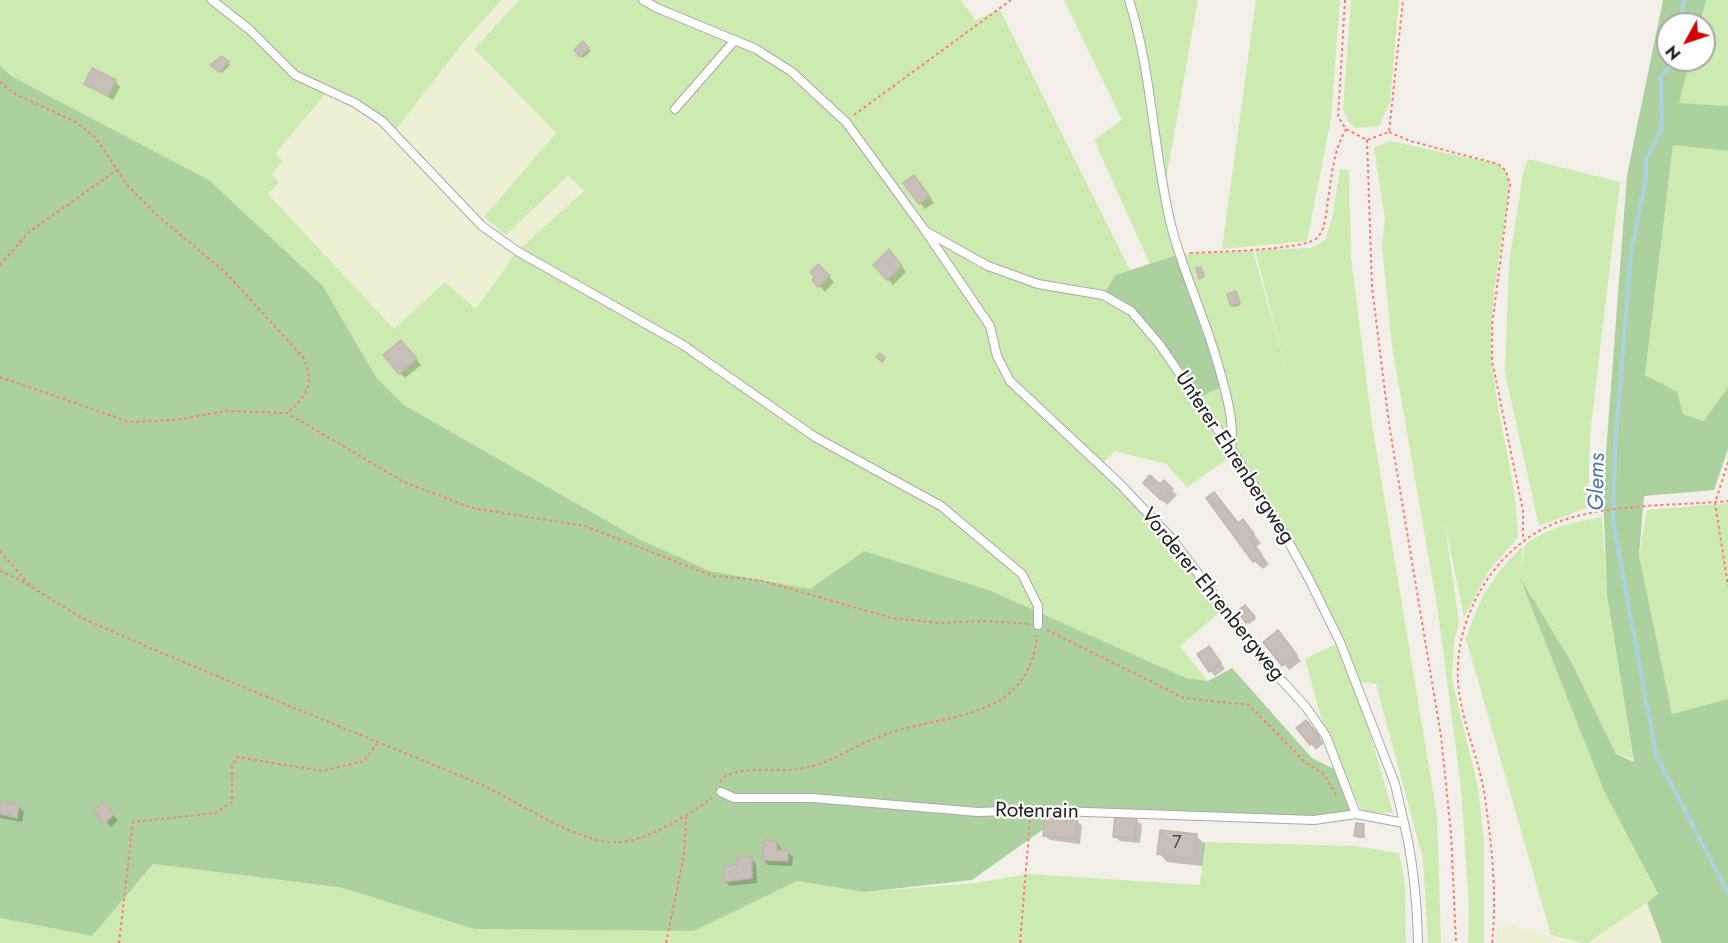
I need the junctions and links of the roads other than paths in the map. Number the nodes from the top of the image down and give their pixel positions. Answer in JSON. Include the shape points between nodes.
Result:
{"nodes":[{"id":1,"x":212,"y":0,"type":"edge"},
{"id":2,"x":643,"y":0,"type":"edge"},
{"id":3,"x":1129,"y":0,"type":"edge"},
{"id":4,"x":735,"y":40,"type":"junction"},
{"id":5,"x":675,"y":109,"type":"dead end"},
{"id":6,"x":924,"y":229,"type":"junction"},
{"id":7,"x":1231,"y":449,"type":"junction"},
{"id":8,"x":1038,"y":626,"type":"road end"},
{"id":9,"x":721,"y":792,"type":"road end"},
{"id":10,"x":1356,"y":814,"type":"junction"},
{"id":11,"x":1404,"y":823,"type":"junction"},
{"id":12,"x":1418,"y":943,"type":"edge"}],
"edges":[{"from":1,"to":8,"type":"lane","via":[[250,30],[295,75],[355,103],[382,121],[482,226],[517,251],[683,345],[814,437],[941,506],[1022,574],[1038,606]]},
{"from":2,"to":4,"type":"lane","name":"Vorderer Ehrenbergweg"},
{"from":3,"to":7,"type":"lane","via":[[1137,26],[1164,191],[1180,254],[1224,386]]},
{"from":4,"to":5,"type":"lane"},
{"from":4,"to":6,"type":"lane","name":"Vorderer Ehrenbergweg","via":[[792,72],[846,122]]},
{"from":6,"to":7,"type":"lane","name":"Unterer Ehrenbergweg","via":[[988,266],[1038,284],[1103,295],[1131,311],[1160,345]]},
{"from":6,"to":10,"type":"lane","name":"Vorderer Ehrenbergweg","via":[[990,326],[1000,363],[1010,381],[1119,483],[1172,539],[1264,661],[1306,707],[1326,736]]},
{"from":7,"to":11,"type":"lane","name":"Unterer Ehrenbergweg","via":[[1281,528],[1340,642],[1395,784]]},
{"from":9,"to":10,"type":"lane","name":"Rotenrain","via":[[734,798],[813,798],[978,812],[1030,810],[1314,820]]},
{"from":10,"to":11,"type":"lane"},
{"from":11,"to":12,"type":"lane","via":[[1414,861]]}]}
